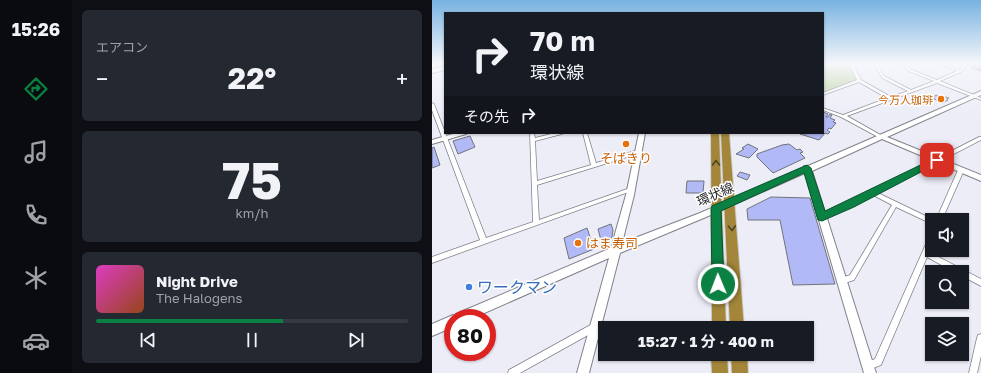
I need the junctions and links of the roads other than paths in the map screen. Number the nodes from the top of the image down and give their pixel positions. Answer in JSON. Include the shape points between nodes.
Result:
{"nodes":[{"id":1,"x":858,"y":81,"type":"edge"},
{"id":2,"x":859,"y":81,"type":"edge"},
{"id":3,"x":892,"y":81,"type":"edge"},
{"id":4,"x":936,"y":82,"type":"joint"},
{"id":5,"x":911,"y":91,"type":"junction"},
{"id":6,"x":824,"y":94,"type":"edge"},
{"id":7,"x":979,"y":96,"type":"edge"},
{"id":8,"x":891,"y":99,"type":"junction"},
{"id":9,"x":432,"y":104,"type":"edge"},
{"id":10,"x":824,"y":109,"type":"edge"},
{"id":11,"x":843,"y":116,"type":"junction"},
{"id":12,"x":460,"y":134,"type":"edge"},
{"id":13,"x":532,"y":134,"type":"edge"},
{"id":14,"x":556,"y":134,"type":"edge"},
{"id":15,"x":585,"y":134,"type":"edge"},
{"id":16,"x":642,"y":134,"type":"edge"},
{"id":17,"x":715,"y":134,"type":"edge"},
{"id":18,"x":726,"y":134,"type":"edge"},
{"id":19,"x":882,"y":137,"type":"junction"},
{"id":20,"x":445,"y":138,"type":"junction"},
{"id":21,"x":981,"y":138,"type":"edge"},
{"id":22,"x":533,"y":140,"type":"junction"},
{"id":23,"x":432,"y":142,"type":"edge"},
{"id":24,"x":638,"y":152,"type":"junction"},
{"id":25,"x":937,"y":160,"type":"junction"},
{"id":26,"x":594,"y":165,"type":"junction"},
{"id":27,"x":807,"y":168,"type":"junction"},
{"id":28,"x":961,"y":170,"type":"junction"},
{"id":29,"x":981,"y":178,"type":"edge"},
{"id":30,"x":535,"y":184,"type":"junction"},
{"id":31,"x":632,"y":189,"type":"junction"},
{"id":32,"x":873,"y":193,"type":"junction"},
{"id":33,"x":730,"y":203,"type":"junction"},
{"id":34,"x":895,"y":204,"type":"junction"},
{"id":35,"x":716,"y":209,"type":"junction"},
{"id":36,"x":942,"y":213,"type":"edge"},
{"id":37,"x":822,"y":217,"type":"junction"},
{"id":38,"x":925,"y":219,"type":"edge"},
{"id":39,"x":536,"y":222,"type":"junction"},
{"id":40,"x":484,"y":241,"type":"junction"},
{"id":41,"x":616,"y":250,"type":"junction"},
{"id":42,"x":925,"y":253,"type":"edge"},
{"id":43,"x":933,"y":257,"type":"edge"},
{"id":44,"x":432,"y":260,"type":"edge"},
{"id":45,"x":948,"y":265,"type":"edge"},
{"id":46,"x":969,"y":276,"type":"edge"},
{"id":47,"x":842,"y":281,"type":"junction"},
{"id":48,"x":981,"y":282,"type":"edge"},
{"id":49,"x":481,"y":309,"type":"edge"},
{"id":50,"x":719,"y":321,"type":"edge"},
{"id":51,"x":738,"y":321,"type":"edge"},
{"id":52,"x":444,"y":325,"type":"edge"},
{"id":53,"x":594,"y":327,"type":"junction"},
{"id":54,"x":432,"y":330,"type":"edge"},
{"id":55,"x":981,"y":338,"type":"edge"},
{"id":56,"x":719,"y":361,"type":"edge"},
{"id":57,"x":739,"y":361,"type":"edge"},
{"id":58,"x":869,"y":370,"type":"edge"},
{"id":59,"x":512,"y":373,"type":"edge"},
{"id":60,"x":583,"y":373,"type":"edge"},
{"id":61,"x":720,"y":373,"type":"edge"},
{"id":62,"x":740,"y":373,"type":"edge"},
{"id":63,"x":973,"y":373,"type":"edge"}],
"edges":[{"from":1,"to":6,"type":"street"},
{"from":2,"to":8,"type":"street"},
{"from":3,"to":5,"type":"street"},
{"from":4,"to":5,"type":"street"},
{"from":4,"to":7,"type":"street"},
{"from":5,"to":8,"type":"street"},
{"from":7,"to":19,"type":"street","name":"環状線"},
{"from":8,"to":11,"type":"street"},
{"from":9,"to":20,"type":"street"},
{"from":10,"to":11,"type":"street"},
{"from":11,"to":19,"type":"street"},
{"from":12,"to":20,"type":"street"},
{"from":13,"to":22,"type":"street"},
{"from":14,"to":22,"type":"street"},
{"from":15,"to":26,"type":"street"},
{"from":16,"to":24,"type":"street"},
{"from":35,"to":17,"type":"highway","one_way":true},
{"from":18,"to":33,"type":"highway"},
{"from":19,"to":25,"type":"street"},
{"from":19,"to":27,"type":"street","name":"環状線"},
{"from":20,"to":23,"type":"street"},
{"from":20,"to":40,"type":"street"},
{"from":21,"to":25,"type":"street"},
{"from":22,"to":30,"type":"street"},
{"from":24,"to":26,"type":"street"},
{"from":24,"to":31,"type":"street"},
{"from":25,"to":28,"type":"street"},
{"from":25,"to":32,"type":"street"},
{"from":26,"to":30,"type":"street"},
{"from":27,"to":33,"type":"street","name":"環状線"},
{"from":27,"to":37,"type":"street"},
{"from":28,"to":29,"type":"street"},
{"from":28,"to":36,"type":"street"},
{"from":30,"to":39,"type":"street"},
{"from":31,"to":39,"type":"street"},
{"from":31,"to":41,"type":"street"},
{"from":32,"to":34,"type":"street"},
{"from":32,"to":37,"type":"street"},
{"from":33,"to":35,"type":"street","name":"環状線"},
{"from":33,"to":51,"type":"highway","one_way":true},
{"from":34,"to":38,"type":"street"},
{"from":34,"to":47,"type":"street","via":[[852,278]]},
{"from":35,"to":41,"type":"street","name":"環状線"},
{"from":35,"to":50,"type":"highway"},
{"from":37,"to":47,"type":"street"},
{"from":39,"to":40,"type":"street"},
{"from":40,"to":44,"type":"street"},
{"from":41,"to":49,"type":"street","name":"環状線"},
{"from":41,"to":53,"type":"street"},
{"from":42,"to":58,"type":"street","via":[[878,362]]},
{"from":43,"to":45,"type":"street"},
{"from":46,"to":48,"type":"street"},
{"from":47,"to":58,"type":"street"},
{"from":52,"to":54,"type":"street"},
{"from":53,"to":59,"type":"street"},
{"from":53,"to":60,"type":"street"},
{"from":55,"to":63,"type":"street"},
{"from":56,"to":61,"type":"highway"},
{"from":57,"to":62,"type":"highway"}]}
